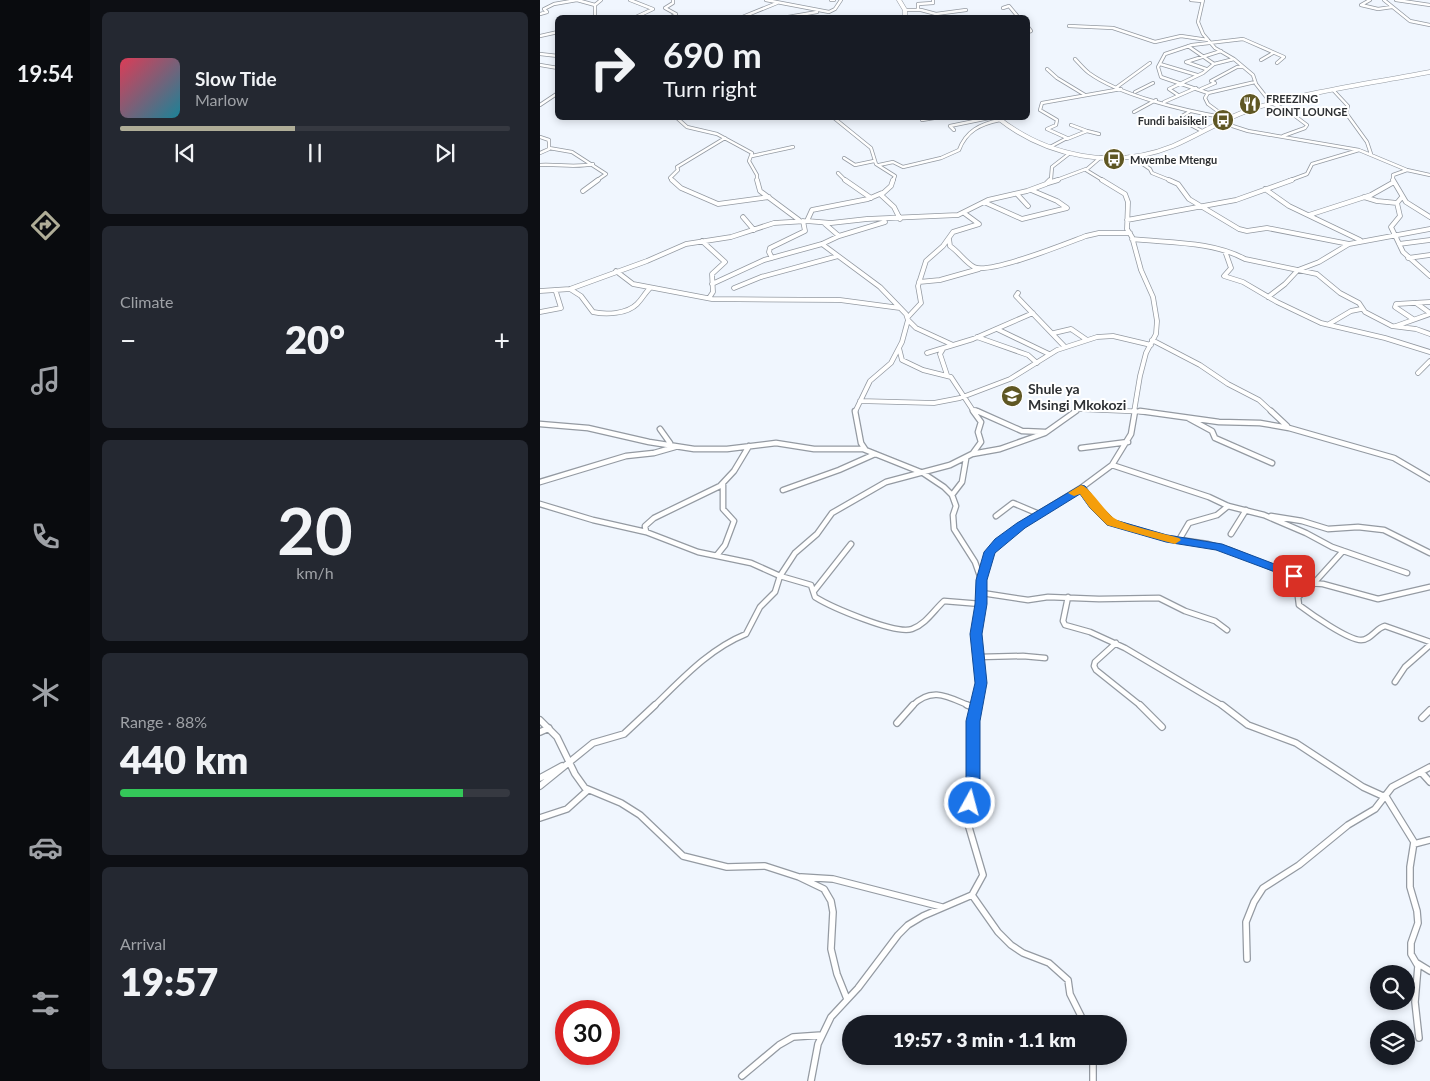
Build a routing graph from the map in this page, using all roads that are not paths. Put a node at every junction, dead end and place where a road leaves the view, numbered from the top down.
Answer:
1 (577, 0) edge
2 (601, 0) edge
3 (630, 0) edge
4 (674, 0) edge
5 (768, 0) edge
6 (841, 0) edge
7 (899, 0) edge
8 (933, 0) edge
9 (1191, 0) edge
10 (1370, 0) edge
11 (1396, 0) edge
12 (1202, 1) edge
13 (1386, 1) edge
14 (778, 2) junction
15 (1430, 4) edge
16 (595, 5) junction
17 (1392, 7) junction
18 (1003, 8) dead end
19 (905, 10) junction
20 (918, 10) junction
21 (966, 10) dead end
22 (821, 12) junction
23 (540, 14) edge
24 (596, 15) edge
25 (641, 15) edge
26 (674, 15) edge
27 (747, 15) edge
28 (801, 15) edge
29 (904, 15) edge
30 (1016, 15) edge
31 (1430, 25) edge
32 (1069, 26) dead end
33 (555, 33) edge
34 (540, 36) edge
35 (1208, 40) junction
36 (1211, 43) junction
37 (1188, 46) junction
38 (1221, 51) junction
39 (1273, 53) junction
40 (540, 54) edge
41 (555, 56) edge
42 (1201, 56) junction
43 (1075, 59) dead end
44 (1234, 59) junction
45 (1261, 60) dead end
46 (1150, 63) dead end
47 (1276, 63) dead end
48 (1160, 64) junction
49 (1214, 64) junction
50 (540, 65) edge
51 (1242, 67) junction
52 (555, 68) edge
53 (1047, 69) dead end
54 (1206, 69) junction
55 (1430, 72) edge
56 (1197, 76) junction
57 (1255, 82) junction
58 (1154, 83) dead end
59 (1181, 83) junction
60 (1119, 88) junction
61 (1196, 88) junction
62 (1201, 89) junction
63 (1334, 91) junction
64 (1135, 92) junction
65 (555, 94) edge
66 (1208, 94) junction
67 (1085, 95) junction
68 (1178, 95) junction
69 (1156, 100) junction
70 (1164, 102) junction
71 (1271, 103) junction
72 (540, 105) edge
73 (1134, 112) dead end
74 (1189, 112) junction
75 (1226, 118) junction
76 (679, 120) edge
77 (838, 120) edge
78 (979, 120) edge
79 (996, 120) edge
80 (1000, 120) edge
81 (1220, 122) junction
82 (1071, 125) dead end
83 (954, 130) dead end
84 (1088, 131) junction
85 (1202, 131) junction
86 (1099, 134) dead end
87 (1282, 136) junction
88 (540, 138) edge
89 (725, 138) junction
90 (1067, 139) junction
91 (793, 147) dead end
92 (1050, 147) junction
93 (549, 148) junction
94 (1359, 150) junction
95 (540, 153) edge
96 (1070, 153) junction
97 (1371, 154) junction
98 (752, 156) junction
99 (1131, 156) junction
100 (1101, 157) junction
101 (844, 158) dead end
102 (874, 161) junction
103 (593, 164) junction
104 (540, 165) edge
105 (878, 165) junction
106 (1086, 169) junction
107 (1407, 170) junction
108 (838, 173) dead end
109 (1430, 175) edge
110 (1394, 182) junction
111 (1048, 183) junction
112 (1265, 189) junction
113 (1031, 190) junction
114 (583, 191) dead end
115 (882, 193) junction
116 (1017, 194) junction
117 (769, 197) junction
118 (1364, 197) junction
119 (1402, 197) junction
120 (871, 198) junction
121 (984, 202) junction
122 (1397, 203) junction
123 (1028, 206) dead end
124 (1202, 206) junction
125 (964, 213) junction
126 (1309, 215) junction
127 (743, 217) dead end
128 (1430, 217) edge
129 (900, 219) junction
130 (892, 220) junction
131 (1127, 220) junction
132 (804, 221) junction
133 (824, 223) junction
134 (754, 230) junction
135 (1430, 230) edge
136 (1130, 233) junction
137 (839, 236) junction
138 (1395, 236) junction
139 (949, 239) junction
140 (1132, 239) junction
141 (1362, 240) junction
142 (1430, 240) edge
143 (702, 241) junction
144 (822, 244) junction
145 (1349, 244) junction
146 (1399, 244) junction
147 (1225, 251) junction
148 (1430, 255) edge
149 (838, 256) junction
150 (772, 258) junction
151 (1408, 258) junction
152 (1430, 267) edge
153 (1422, 268) junction
154 (979, 269) junction
155 (1298, 270) junction
156 (616, 271) junction
157 (1430, 276) edge
158 (919, 282) junction
159 (712, 284) junction
160 (650, 288) junction
161 (734, 288) dead end
162 (570, 289) junction
163 (540, 291) edge
164 (556, 292) junction
165 (1018, 293) dead end
166 (1268, 297) junction
167 (709, 298) junction
168 (1416, 302) junction
169 (1430, 302) edge
170 (900, 308) junction
171 (1361, 308) junction
172 (540, 312) edge
173 (1033, 313) junction
174 (1430, 313) edge
175 (908, 319) junction
176 (1413, 319) junction
177 (1329, 325) junction
178 (1394, 327) junction
179 (997, 329) junction
180 (1054, 333) junction
181 (1430, 334) edge
182 (977, 337) junction
183 (1086, 340) junction
184 (1151, 343) junction
185 (953, 346) junction
186 (1065, 347) junction
187 (898, 348) junction
188 (944, 349) junction
189 (1430, 352) edge
190 (928, 353) dead end
191 (1049, 354) junction
192 (1430, 361) edge
193 (1037, 363) junction
194 (1418, 373) dead end
195 (947, 375) junction
196 (966, 396) junction
197 (860, 401) junction
198 (974, 409) junction
199 (1135, 410) junction
200 (1187, 417) junction
201 (540, 424) edge
202 (1289, 428) junction
203 (660, 429) dead end
204 (1048, 432) junction
205 (1128, 442) junction
206 (749, 446) junction
207 (675, 447) junction
208 (1081, 448) dead end
209 (866, 450) junction
210 (875, 454) junction
211 (972, 454) junction
212 (966, 458) junction
213 (1272, 463) dead end
214 (1112, 465) junction
215 (924, 473) junction
216 (1430, 479) edge
217 (540, 482) edge
218 (723, 483) junction
219 (1081, 488) junction
220 (783, 490) dead end
221 (952, 495) junction
222 (540, 504) edge
223 (1228, 506) junction
224 (1246, 510) junction
225 (1039, 514) junction
226 (1264, 515) junction
227 (996, 516) dead end
228 (646, 532) junction
229 (1231, 534) dead end
230 (1179, 540) junction
231 (851, 544) dead end
232 (1343, 551) junction
233 (1430, 553) edge
234 (717, 555) junction
235 (1408, 573) dead end
236 (780, 576) junction
237 (982, 580) junction
238 (1314, 584) junction
239 (1430, 588) edge
240 (814, 592) junction
241 (982, 593) junction
242 (1068, 597) junction
243 (981, 604) junction
244 (1227, 630) dead end
245 (1116, 643) junction
246 (1430, 643) edge
247 (979, 657) junction
248 (1045, 658) dead end
249 (1395, 682) dead end
250 (975, 708) junction
251 (1430, 710) edge
252 (1422, 718) dead end
253 (540, 720) edge
254 (897, 723) dead end
255 (1162, 727) dead end
256 (548, 728) junction
257 (540, 732) edge
258 (567, 764) junction
259 (1430, 767) edge
260 (1421, 772) junction
261 (540, 778) edge
262 (1430, 782) edge
263 (540, 786) edge
264 (588, 790) junction
265 (1385, 796) junction
266 (540, 818) edge
267 (1430, 840) edge
268 (1414, 844) junction
269 (799, 876) junction
270 (972, 895) junction
271 (944, 907) junction
272 (1247, 959) dead end
273 (1417, 963) junction
274 (1430, 971) edge
275 (847, 999) junction
276 (1080, 1015) edge
277 (822, 1035) junction
278 (1418, 1038) dead end
279 (1093, 1065) edge
280 (742, 1076) dead end
281 (811, 1081) edge
282 (1093, 1081) edge

1 - 16 street
1 - 23 street
2 - 16 street
3 - 25 street
4 - 26 street
5 - 14 street
6 - 22 street
7 - 19 main road
8 - 20 street
9 - 12 street
10 - 17 street
11 - 15 street
12 - 35 street
13 - 17 street
14 - 22 street
14 - 27 street
16 - 24 street
17 - 31 street
18 - 30 street
19 - 20 street
19 - 29 main road
20 - 21 street
22 - 28 street
32 - 35 street
33 - 34 street
35 - 36 street
36 - 37 street
36 - 38 street
36 - 39 street
37 - 42 street
37 - 48 street
38 - 42 street
38 - 44 street
39 - 45 street
39 - 47 street
40 - 41 street
42 - 49 street
42 - 54 street
43 - 60 street
44 - 49 street
44 - 51 street
46 - 60 street
48 - 56 street
48 - 59 street
49 - 54 street
50 - 52 street
51 - 57 street
51 - 62 street
53 - 67 street
54 - 56 street
55 - 63 main road
56 - 59 street
57 - 66 street
57 - 71 street
58 - 64 street
59 - 61 street
59 - 68 street
60 - 64 street
60 - 67 street
61 - 62 street
61 - 68 street
62 - 66 street
63 - 71 main road
63 - 97 street
64 - 69 street
65 - 72 street
66 - 75 street
67 - 90 street
68 - 70 street
69 - 70 street
69 - 73 street
70 - 74 street
71 - 75 main road
71 - 87 street
74 - 75 street
74 - 85 street
75 - 81 main road
76 - 89 street
77 - 102 street
78 - 83 street
79 - 105 street
80 - 92 main road
81 - 85 main road
81 - 87 street
82 - 84 street
84 - 86 street
84 - 90 street
85 - 99 main road
87 - 94 street
88 - 93 street
89 - 98 street
89 - 117 street
90 - 92 street
91 - 98 street
92 - 96 main road
93 - 95 street
93 - 103 street
94 - 97 street
94 - 112 street
96 - 100 main road
96 - 111 street
97 - 107 street
98 - 117 street
99 - 100 main road
99 - 124 street
100 - 106 street
101 - 102 street
102 - 105 street
103 - 104 street
103 - 114 street
105 - 115 street
106 - 111 street
106 - 131 street
107 - 109 street
107 - 110 street
108 - 120 street
110 - 118 street
110 - 119 street
111 - 113 street
112 - 124 street
112 - 126 street
113 - 116 street
113 - 121 street
115 - 120 street
115 - 129 street
116 - 121 street
116 - 123 street
117 - 132 street
118 - 122 street
118 - 126 street
119 - 122 street
119 - 128 street
120 - 132 street
121 - 125 street
122 - 138 street
124 - 131 street
124 - 145 street
125 - 129 street
125 - 139 street
126 - 141 street
127 - 134 street
129 - 130 street
130 - 133 street
130 - 137 street
131 - 136 street
132 - 133 street
132 - 134 street
132 - 150 street
133 - 137 street
134 - 143 street
135 - 138 street
136 - 140 street
136 - 154 street
137 - 144 street
138 - 141 street
138 - 146 street
139 - 154 street
139 - 158 street
140 - 147 street
140 - 184 street
141 - 145 street
142 - 146 street
143 - 156 street
143 - 159 street
144 - 149 street
144 - 150 street
145 - 155 street
146 - 151 street
147 - 155 street
147 - 166 street
148 - 151 street
149 - 161 street
149 - 170 street
150 - 159 street
151 - 153 street
152 - 153 street
153 - 157 street
154 - 158 street
155 - 166 street
155 - 171 street
156 - 160 street
156 - 162 street
158 - 175 street
159 - 167 street
160 - 162 street
160 - 167 street
162 - 164 street
163 - 164 street
164 - 172 street
165 - 173 street
166 - 177 street
167 - 170 street
168 - 169 street
168 - 174 street
168 - 176 street
170 - 175 street
171 - 177 street
171 - 178 street
173 - 179 street
173 - 180 street
174 - 176 street
175 - 185 street
175 - 187 street
176 - 178 street
177 - 189 street
178 - 181 street
179 - 182 street
179 - 191 street
180 - 183 street
180 - 186 street
182 - 185 street
182 - 193 street
183 - 184 street
183 - 186 street
184 - 199 street
184 - 202 street
185 - 188 street
186 - 191 street
187 - 195 street
187 - 197 street
188 - 190 street
188 - 195 street
191 - 193 street
192 - 194 street
193 - 196 street
195 - 196 street
196 - 197 street
196 - 198 street
197 - 209 street
198 - 204 street
198 - 211 street
199 - 200 street
199 - 204 street
199 - 205 street
200 - 202 street
200 - 213 street
201 - 207 street
202 - 216 street
203 - 207 street
204 - 211 street
205 - 208 street
205 - 214 street
206 - 207 street
206 - 209 street
206 - 218 street
207 - 217 street
209 - 210 street
210 - 215 street
210 - 220 street
211 - 212 street
212 - 215 street
212 - 221 street
214 - 219 street
214 - 223 street
215 - 221 street
215 - 236 street
218 - 228 street
218 - 234 street
219 - 225 street
219 - 230 street
221 - 237 street
222 - 228 street
223 - 224 street
223 - 230 street
224 - 226 street
224 - 229 street
225 - 227 street
225 - 237 street
226 - 232 street
226 - 233 street
228 - 234 street
230 - 238 street
231 - 240 street
232 - 235 street
232 - 238 street
234 - 236 street
236 - 240 street
236 - 258 street
237 - 241 street
238 - 239 street
238 - 246 street
240 - 243 street
241 - 242 street
241 - 243 street
242 - 244 street
242 - 245 street
243 - 247 street
245 - 255 street
245 - 265 street
246 - 249 street
247 - 248 street
247 - 250 street
250 - 254 street
250 - 270 street
251 - 252 street
253 - 256 street
256 - 257 street
256 - 258 street
258 - 261 street
258 - 263 street
258 - 264 street
259 - 260 street
260 - 262 street
260 - 265 street
264 - 266 street
264 - 269 street
265 - 268 street
265 - 272 street
267 - 268 street
268 - 273 street
269 - 271 street
269 - 275 street
270 - 271 street
270 - 276 street
271 - 275 street
273 - 274 street
273 - 278 street
275 - 277 street
277 - 280 street
277 - 281 street
279 - 282 street

